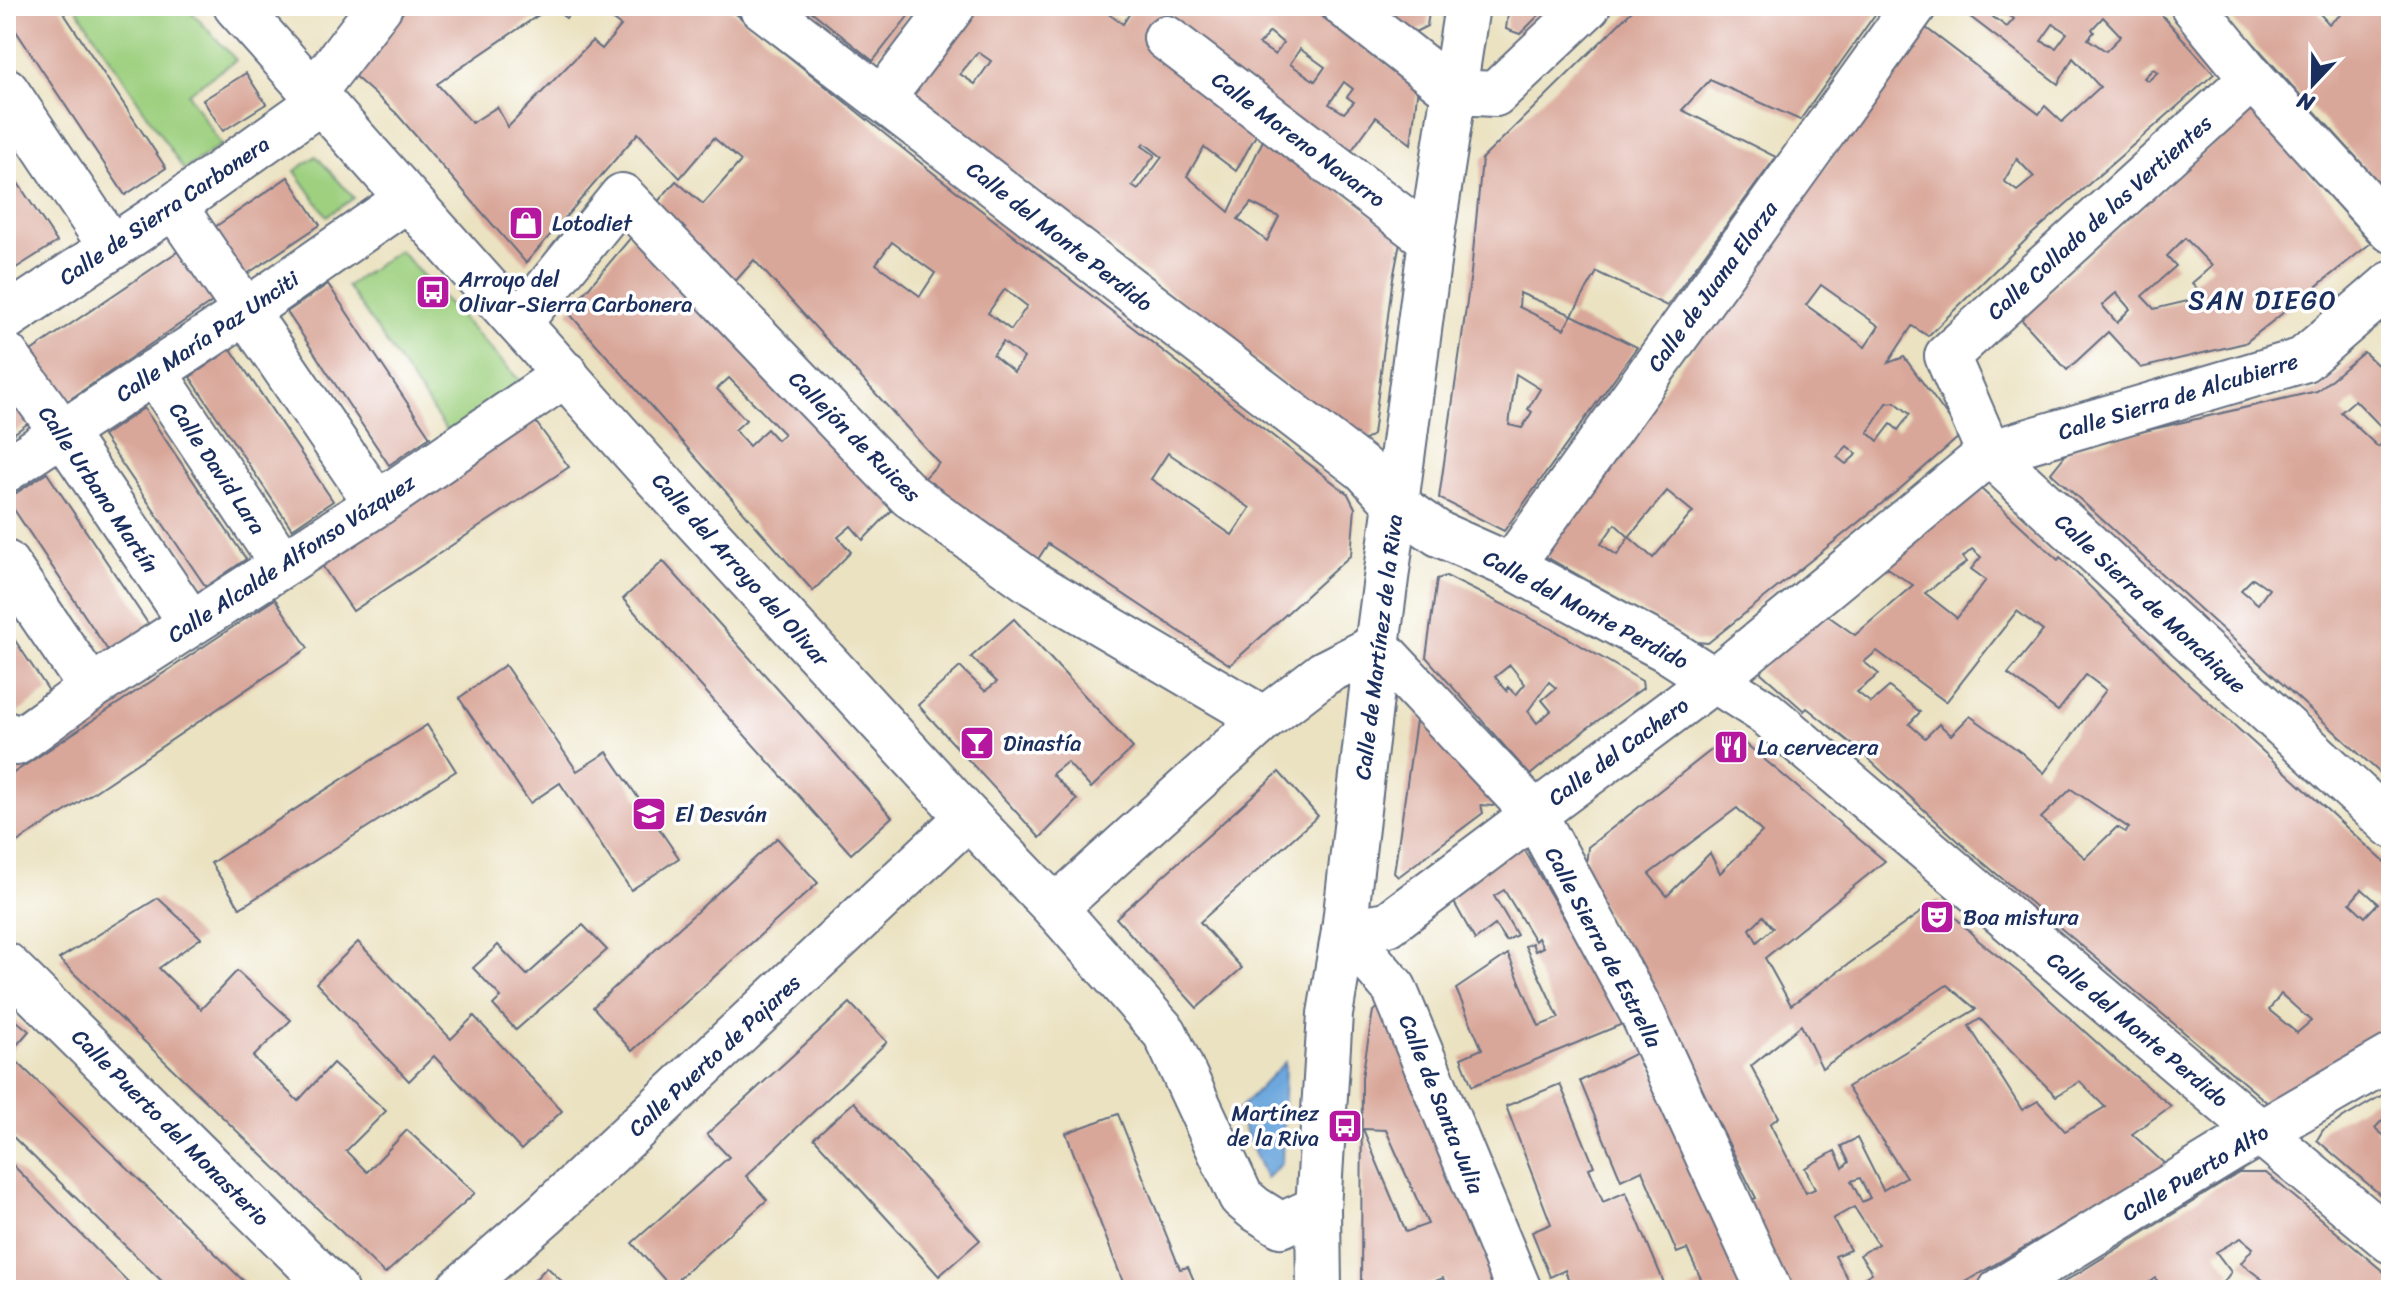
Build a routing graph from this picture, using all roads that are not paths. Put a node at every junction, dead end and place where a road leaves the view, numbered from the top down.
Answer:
1 (236, 6) edge
2 (380, 6) edge
3 (761, 6) edge
4 (953, 6) edge
5 (1345, 6) edge
6 (1467, 6) edge
7 (1588, 6) edge
8 (1914, 6) edge
9 (2193, 6) edge
10 (1166, 38) dead end
11 (2252, 78) junction
12 (6, 90) edge
13 (1455, 92) junction
14 (317, 97) junction
15 (882, 99) junction
16 (407, 199) junction
17 (174, 206) junction
18 (2391, 230) edge
19 (1431, 240) junction
20 (111, 247) junction
21 (2391, 284) edge
22 (245, 312) junction
23 (6, 318) edge
24 (519, 323) junction
25 (6, 355) edge
26 (1947, 356) joint
27 (154, 372) junction
28 (566, 374) junction
29 (62, 432) junction
30 (1989, 453) junction
31 (6, 470) edge
32 (377, 504) junction
33 (1396, 504) junction
34 (6, 563) edge
35 (282, 564) junction
36 (1511, 566) junction
37 (191, 623) junction
38 (1377, 646) junction
39 (1715, 679) junction
40 (91, 688) junction
41 (1264, 719) junction
42 (11, 738) edge
43 (1534, 813) junction
44 (968, 817) junction
45 (2391, 825) edge
46 (1055, 908) junction
47 (1344, 931) junction
48 (6, 965) edge
49 (2391, 1057) edge
50 (2260, 1132) junction
51 (1318, 1208) junction
52 (2391, 1241) edge
53 (335, 1290) edge
54 (458, 1290) edge
55 (1319, 1290) edge
56 (1519, 1290) edge
57 (1769, 1290) edge
58 (2001, 1290) edge

1 - 14 street, Calle del Arroyo del Olivar
2 - 14 street, Calle de Sierra Carbonera
3 - 15 street, Calle del Monte Perdido
4 - 15 street
5 - 13 street
6 - 13 street, Calle de Martínez de la Riva
7 - 13 street
8 - 36 street, Calle de Juana Elorza
9 - 11 street
10 - 19 street, Calle Moreno Navarro
11 - 18 street
11 - 26 street, Calle Collado de las Vertientes
12 - 20 street
13 - 19 street, Calle de Martínez de la Riva
14 - 16 street, Calle del Arroyo del Olivar
14 - 17 street, Calle de Sierra Carbonera
15 - 33 street, Calle del Monte Perdido
16 - 22 street, Calle María Paz Unciti
16 - 24 street, Calle del Arroyo del Olivar
17 - 20 street, Calle de Sierra Carbonera
17 - 22 street
19 - 33 street, Calle de Martínez de la Riva
20 - 23 street, Calle de Sierra Carbonera
21 - 30 street, Calle Sierra de Alcubierre
22 - 27 street, Calle María Paz Unciti
22 - 32 street
24 - 28 street, Calle del Arroyo del Olivar
24 - 41 street, Callejón de Ruices
25 - 29 street, Calle Urbano Martín
26 - 30 street, Calle Sierra de Monchique
27 - 29 street, Calle María Paz Unciti
27 - 35 street, Calle David Lara
28 - 32 street, Calle Alcalde Alfonso Vázquez
28 - 44 street, Calle del Arroyo del Olivar
29 - 31 street, Calle María Paz Unciti
29 - 37 street, Calle Urbano Martín
30 - 39 street, Calle del Cachero
30 - 45 street, Calle Sierra de Monchique
32 - 35 street, Calle Alcalde Alfonso Vázquez
33 - 36 street, Calle del Monte Perdido
33 - 38 street, Calle de Martínez de la Riva
34 - 40 street
35 - 37 street, Calle Alcalde Alfonso Vázquez
36 - 39 street, Calle del Monte Perdido
37 - 40 street, Calle Alcalde Alfonso Vázquez
38 - 41 street
38 - 43 street, Calle Sierra de Estrella
38 - 47 street, Calle de Martínez de la Riva
39 - 43 street, Calle del Cachero
39 - 50 street, Calle del Monte Perdido
40 - 42 street, Calle Alcalde Alfonso Vázquez
41 - 46 street
43 - 47 street, Calle del Cachero
43 - 57 street, Calle Sierra de Estrella
44 - 46 street, Calle del Arroyo del Olivar
44 - 54 street, Calle Puerto de Pajares
46 - 51 street, Calle del Arroyo del Olivar
47 - 51 street, Calle de Martínez de la Riva
47 - 56 street, Calle de Santa Julia
48 - 53 street, Calle Puerto del Monasterio
49 - 50 street, Calle Puerto Alto
50 - 52 street, Calle del Monte Perdido
50 - 58 street, Calle Puerto Alto
51 - 55 street, Calle de Martínez de la Riva

